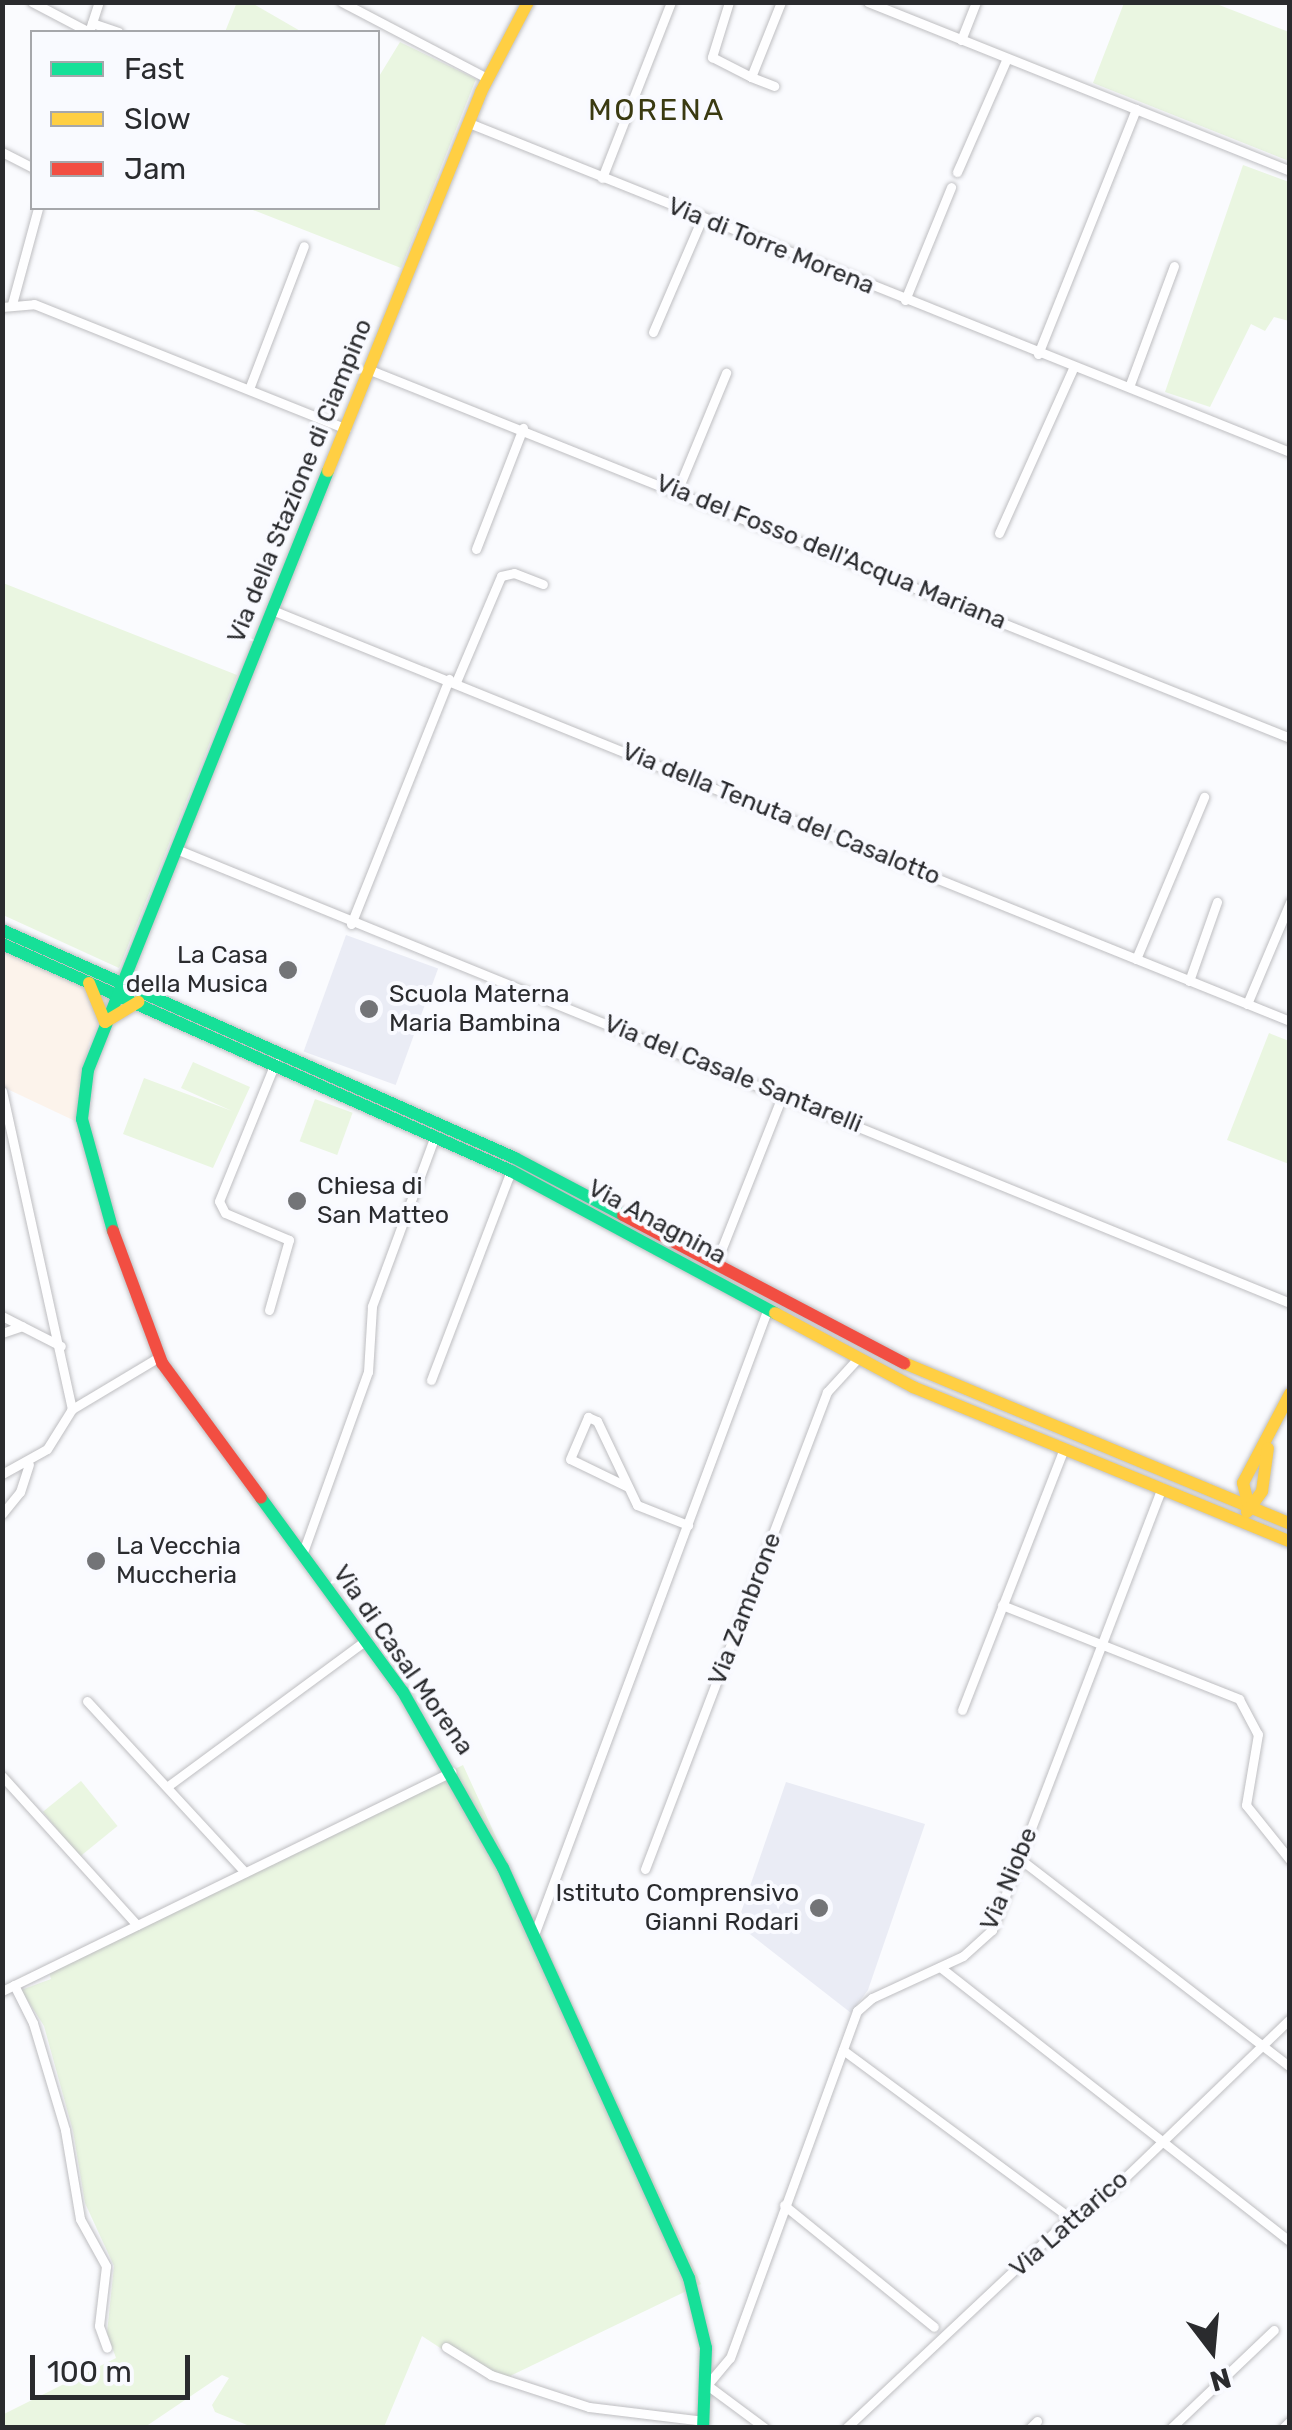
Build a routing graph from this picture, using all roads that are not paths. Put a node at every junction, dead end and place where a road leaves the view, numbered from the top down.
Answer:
1 (32, 2) edge
2 (98, 2) edge
3 (342, 2) edge
4 (528, 2) edge
5 (671, 2) edge
6 (729, 2) edge
7 (782, 2) edge
8 (976, 2) edge
9 (871, 3) edge
10 (90, 29) edge
11 (962, 40) junction
12 (1006, 58) junction
13 (751, 77) junction
14 (487, 78) junction
15 (774, 86) dead end
16 (1136, 109) junction
17 (469, 123) junction
18 (2, 152) edge
19 (30, 166) edge
20 (1290, 171) edge
21 (958, 172) dead end
22 (602, 178) junction
23 (951, 187) dead end
24 (37, 210) edge
25 (702, 218) junction
26 (304, 246) dead end
27 (1174, 266) dead end
28 (905, 300) junction
29 (7, 306) edge
30 (653, 332) dead end
31 (1038, 354) junction
32 (1074, 366) junction
33 (370, 370) junction
34 (726, 374) dead end
35 (1129, 387) junction
36 (249, 390) junction
37 (522, 428) junction
38 (346, 429) junction
39 (1290, 452) edge
40 (678, 489) junction
41 (999, 533) dead end
42 (476, 550) dead end
43 (543, 584) dead end
44 (272, 610) junction
45 (453, 681) junction
46 (1290, 738) edge
47 (1204, 796) dead end
48 (176, 848) junction
49 (1216, 902) dead end
50 (1290, 902) edge
51 (351, 924) junction
52 (2, 930) edge
53 (2, 944) edge
54 (1136, 959) junction
55 (84, 978) junction
56 (1189, 980) junction
57 (122, 987) junction
58 (138, 1002) junction
59 (1247, 1004) junction
60 (1290, 1021) edge
61 (105, 1022) junction
62 (275, 1063) junction
63 (2, 1092) edge
64 (783, 1094) junction
65 (435, 1136) junction
66 (2, 1138) edge
67 (14, 1143) junction
68 (511, 1171) junction
69 (716, 1263) junction
70 (1290, 1303) edge
71 (768, 1308) junction
72 (269, 1310) dead end
73 (2, 1316) edge
74 (22, 1326) junction
75 (2, 1333) edge
76 (60, 1346) junction
77 (159, 1357) junction
78 (858, 1358) junction
79 (431, 1380) dead end
80 (975, 1391) junction
81 (1290, 1394) edge
82 (960, 1408) junction
83 (72, 1409) junction
84 (1064, 1449) junction
85 (29, 1464) junction
86 (2, 1474) edge
87 (628, 1486) junction
88 (1162, 1488) junction
89 (1249, 1507) junction
90 (2, 1514) edge
91 (1243, 1522) junction
92 (1290, 1524) edge
93 (688, 1525) junction
94 (1290, 1542) edge
95 (302, 1555) junction
96 (1002, 1605) junction
97 (366, 1640) junction
98 (1102, 1643) junction
99 (87, 1701) dead end
100 (962, 1710) dead end
101 (453, 1771) junction
102 (2, 1776) edge
103 (168, 1786) junction
104 (1020, 1859) junction
105 (1290, 1860) edge
106 (646, 1869) dead end
107 (245, 1872) junction
108 (137, 1925) junction
109 (534, 1935) junction
110 (940, 1968) junction
111 (14, 1986) junction
112 (2, 1991) edge
113 (1290, 2019) edge
114 (1261, 2045) junction
115 (843, 2050) junction
116 (1290, 2067) edge
117 (1160, 2142) junction
118 (784, 2205) junction
119 (1070, 2218) junction
120 (1290, 2241) edge
121 (934, 2326) dead end
122 (1274, 2330) dead end
123 (446, 2346) dead end
124 (108, 2348) dead end
125 (706, 2385) junction
126 (1290, 2422) edge
127 (703, 2424) edge
128 (764, 2428) edge
129 (846, 2428) edge
130 (1171, 2428) edge
131 (1283, 2428) edge

1 - 10 street
2 - 10 street
3 - 14 street
4 - 14 main road, Via della Stazione di Ciampino
5 - 22 street
6 - 13 street
7 - 13 street
8 - 11 street
9 - 11 street
11 - 12 street
12 - 16 street
12 - 21 street
13 - 15 street
14 - 17 main road, Via della Stazione di Ciampino
16 - 20 street
16 - 31 street
17 - 22 street, Via di Torre Morena
17 - 33 main road, Via della Stazione di Ciampino
18 - 19 street
22 - 25 street, Via di Torre Morena
23 - 28 street
24 - 29 street
25 - 28 street, Via di Torre Morena
25 - 30 street
26 - 36 street
27 - 35 street
28 - 31 street, Via di Torre Morena
29 - 36 street
31 - 32 street, Via di Torre Morena
32 - 35 street, Via di Torre Morena
32 - 41 street
33 - 37 street, Via del Fosso dell'Acqua Mariana
33 - 38 main road, Via della Stazione di Ciampino
34 - 40 street
35 - 39 street, Via di Torre Morena
36 - 38 street
37 - 40 street, Via del Fosso dell'Acqua Mariana
37 - 42 street
38 - 44 main road, Via della Stazione di Ciampino
40 - 46 street, Via del Fosso dell'Acqua Mariana
43 - 45 street
44 - 45 street, Via della Tenuta del Casalotto
44 - 48 main road, Via della Stazione di Ciampino
45 - 51 street
45 - 54 street, Via della Tenuta del Casalotto
47 - 54 street
48 - 51 street, Via del Casale Santarelli
48 - 57 main road, Via della Stazione di Ciampino
49 - 56 street
50 - 59 street
51 - 64 street, Via del Casale Santarelli
52 - 57 main road, Via Anagnina
53 - 55 main road, Via Anagnina
54 - 56 street, Via della Tenuta del Casalotto
55 - 57 main road, Via Anagnina
55 - 61 main road
56 - 59 street, Via della Tenuta del Casalotto
57 - 58 main road, Via Anagnina
57 - 61 main road, Via di Casal Morena
57 - 69 main road, Via Anagnina
58 - 61 main road
58 - 62 main road, Via Anagnina
59 - 60 street, Via della Tenuta del Casalotto
61 - 77 main road, Via di Casal Morena
62 - 65 main road, Via Anagnina
62 - 72 street
63 - 67 street
64 - 69 street
64 - 70 street, Via del Casale Santarelli
65 - 68 main road, Via Anagnina
65 - 95 street
66 - 67 street
67 - 76 street
68 - 71 main road, Via Anagnina
68 - 79 street
69 - 80 main road, Via Anagnina
71 - 78 main road, Via Anagnina
71 - 93 street
73 - 74 street
74 - 75 street
74 - 76 street
76 - 83 street
77 - 83 street
77 - 95 main road, Via di Casal Morena
78 - 82 main road, Via Anagnina
78 - 106 street, Via Zambrone
80 - 82 street
80 - 89 main road, Via Anagnina
81 - 89 main road
82 - 84 main road, Via Anagnina
83 - 85 street
84 - 88 main road, Via Anagnina
84 - 96 street
85 - 86 street
85 - 90 street
87 - 87 street
87 - 93 street
88 - 91 main road, Via Anagnina
88 - 98 street, Via Niobe
89 - 91 main road
89 - 92 main road, Via Anagnina
91 - 94 main road, Via Anagnina
93 - 109 street
95 - 97 main road, Via di Casal Morena
96 - 98 street
96 - 100 street
97 - 101 main road, Via di Casal Morena
97 - 103 street
98 - 104 street, Via Niobe
98 - 105 street
99 - 103 street
101 - 107 street
101 - 109 main road, Via di Casal Morena
102 - 108 street
103 - 107 street
104 - 110 street, Via Niobe
104 - 114 street
107 - 108 street
108 - 111 street
109 - 125 main road, Via di Casal Morena
110 - 115 street, Via Niobe
110 - 117 street
111 - 112 street
111 - 124 street
113 - 114 street, Via Lattarico
114 - 116 street
114 - 117 street, Via Lattarico
115 - 118 street, Via Niobe
115 - 119 street
117 - 119 street, Via Lattarico
117 - 120 street
118 - 121 street
118 - 125 street, Via Niobe
119 - 129 street, Via Lattarico
122 - 130 street
123 - 127 street
125 - 127 main road, Via di Casal Morena
125 - 128 street
126 - 131 street

